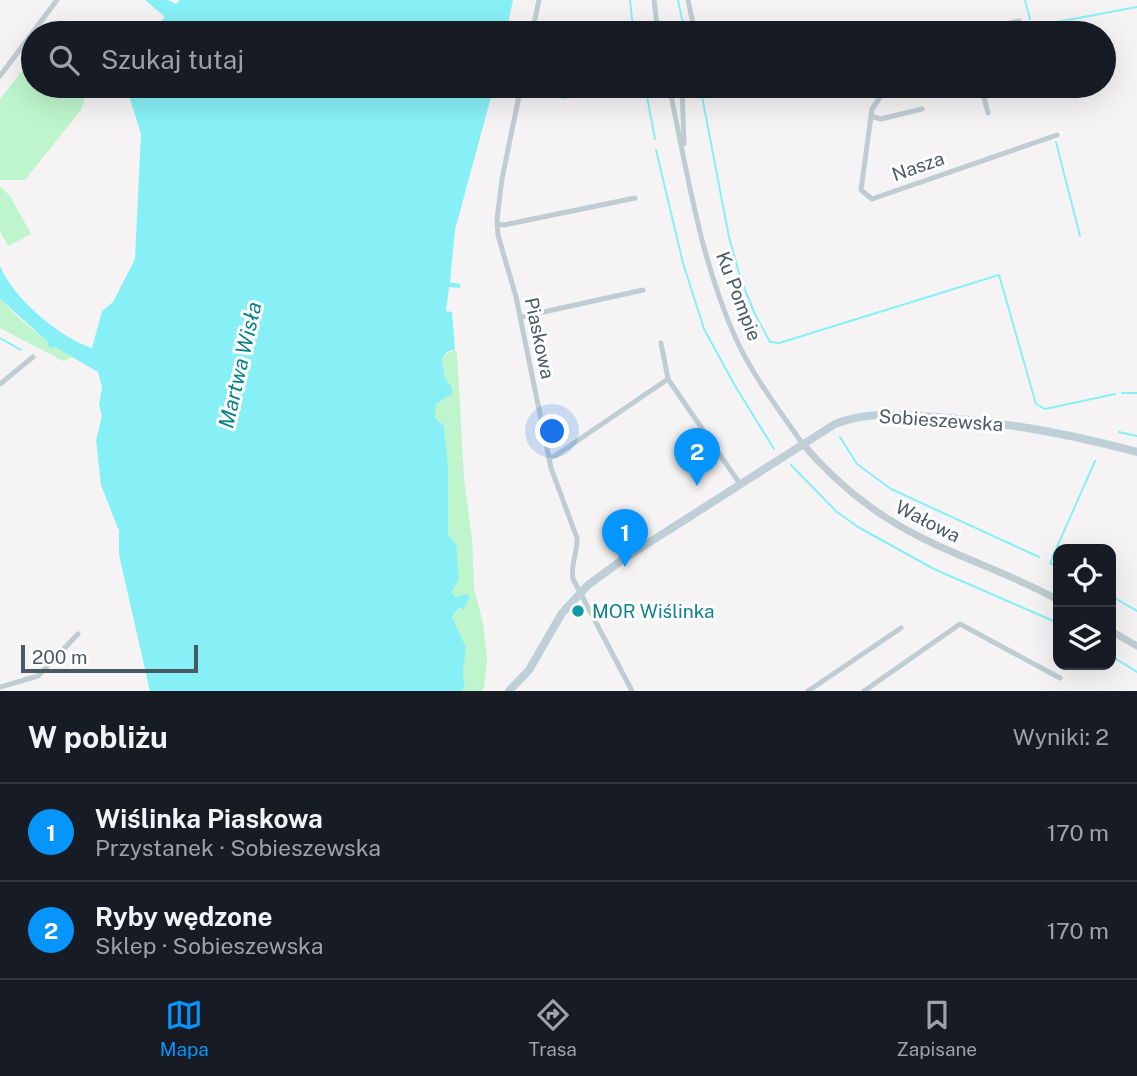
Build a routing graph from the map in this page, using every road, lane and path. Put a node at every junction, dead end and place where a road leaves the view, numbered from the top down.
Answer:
1 (57, 0) edge
2 (539, 0) edge
3 (653, 0) edge
4 (688, 0) edge
5 (41, 21) edge
6 (535, 21) edge
7 (656, 21) edge
8 (692, 21) edge
9 (21, 48) edge
10 (0, 76) edge
11 (519, 98) edge
12 (672, 98) edge
13 (682, 98) edge
14 (880, 98) edge
15 (984, 98) edge
16 (922, 109) dead end
17 (988, 113) dead end
18 (871, 116) junction
19 (1057, 135) dead end
20 (682, 146) junction
21 (635, 198) dead end
22 (497, 224) junction
23 (643, 290) dead end
24 (521, 317) junction
25 (661, 343) dead end
26 (33, 357) dead end
27 (668, 379) junction
28 (0, 384) edge
29 (802, 443) junction
30 (1137, 452) edge
31 (549, 458) junction
32 (740, 484) junction
33 (580, 593) junction
34 (1053, 597) edge
35 (901, 628) dead end
36 (78, 634) dead end
37 (1116, 634) edge
38 (1137, 646) edge
39 (1060, 678) dead end
40 (0, 687) edge
41 (509, 691) edge
42 (632, 691) edge
43 (808, 691) edge
44 (864, 691) edge

1 - 5 street
2 - 6 street
3 - 7 street
4 - 8 street
9 - 10 street
11 - 22 street, Piaskowa
12 - 20 street, Ku Pompie
13 - 20 street, Ku Pompie
14 - 18 street, Nasza
15 - 17 street
16 - 18 street
18 - 19 street, Nasza
20 - 29 street, Ku Pompie
21 - 22 street
22 - 24 street, Piaskowa
23 - 24 street
24 - 31 street, Piaskowa
25 - 27 street
26 - 28 street
27 - 31 street
27 - 32 street
29 - 30 main road, Sobieszewska
29 - 32 main road, Sobieszewska
29 - 34 street, Wałowa
31 - 33 street, Piaskowa
32 - 33 main road, Sobieszewska
33 - 41 main road, Sobieszewska
33 - 42 street, Piaskowa
35 - 43 street
36 - 40 street
37 - 38 street
39 - 44 street

